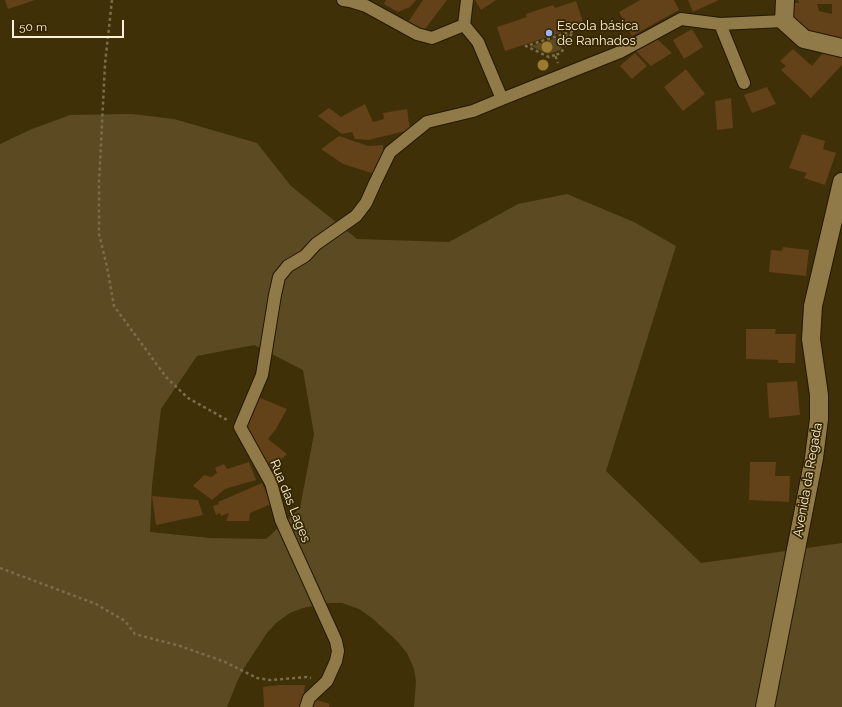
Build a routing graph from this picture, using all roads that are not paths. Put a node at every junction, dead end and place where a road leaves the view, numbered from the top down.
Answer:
1 (343, 0) edge
2 (467, 0) edge
3 (785, 0) edge
4 (784, 21) junction
5 (720, 24) junction
6 (464, 25) junction
7 (842, 48) edge
8 (744, 83) dead end
9 (502, 99) junction
10 (842, 182) edge
11 (306, 707) edge
12 (765, 707) edge

1 - 6 street
2 - 6 street
3 - 4 street
4 - 5 street
4 - 7 street
5 - 8 street
5 - 9 street
6 - 9 street
9 - 11 street, Rua das Lages
10 - 12 street, Avenida da Regada

